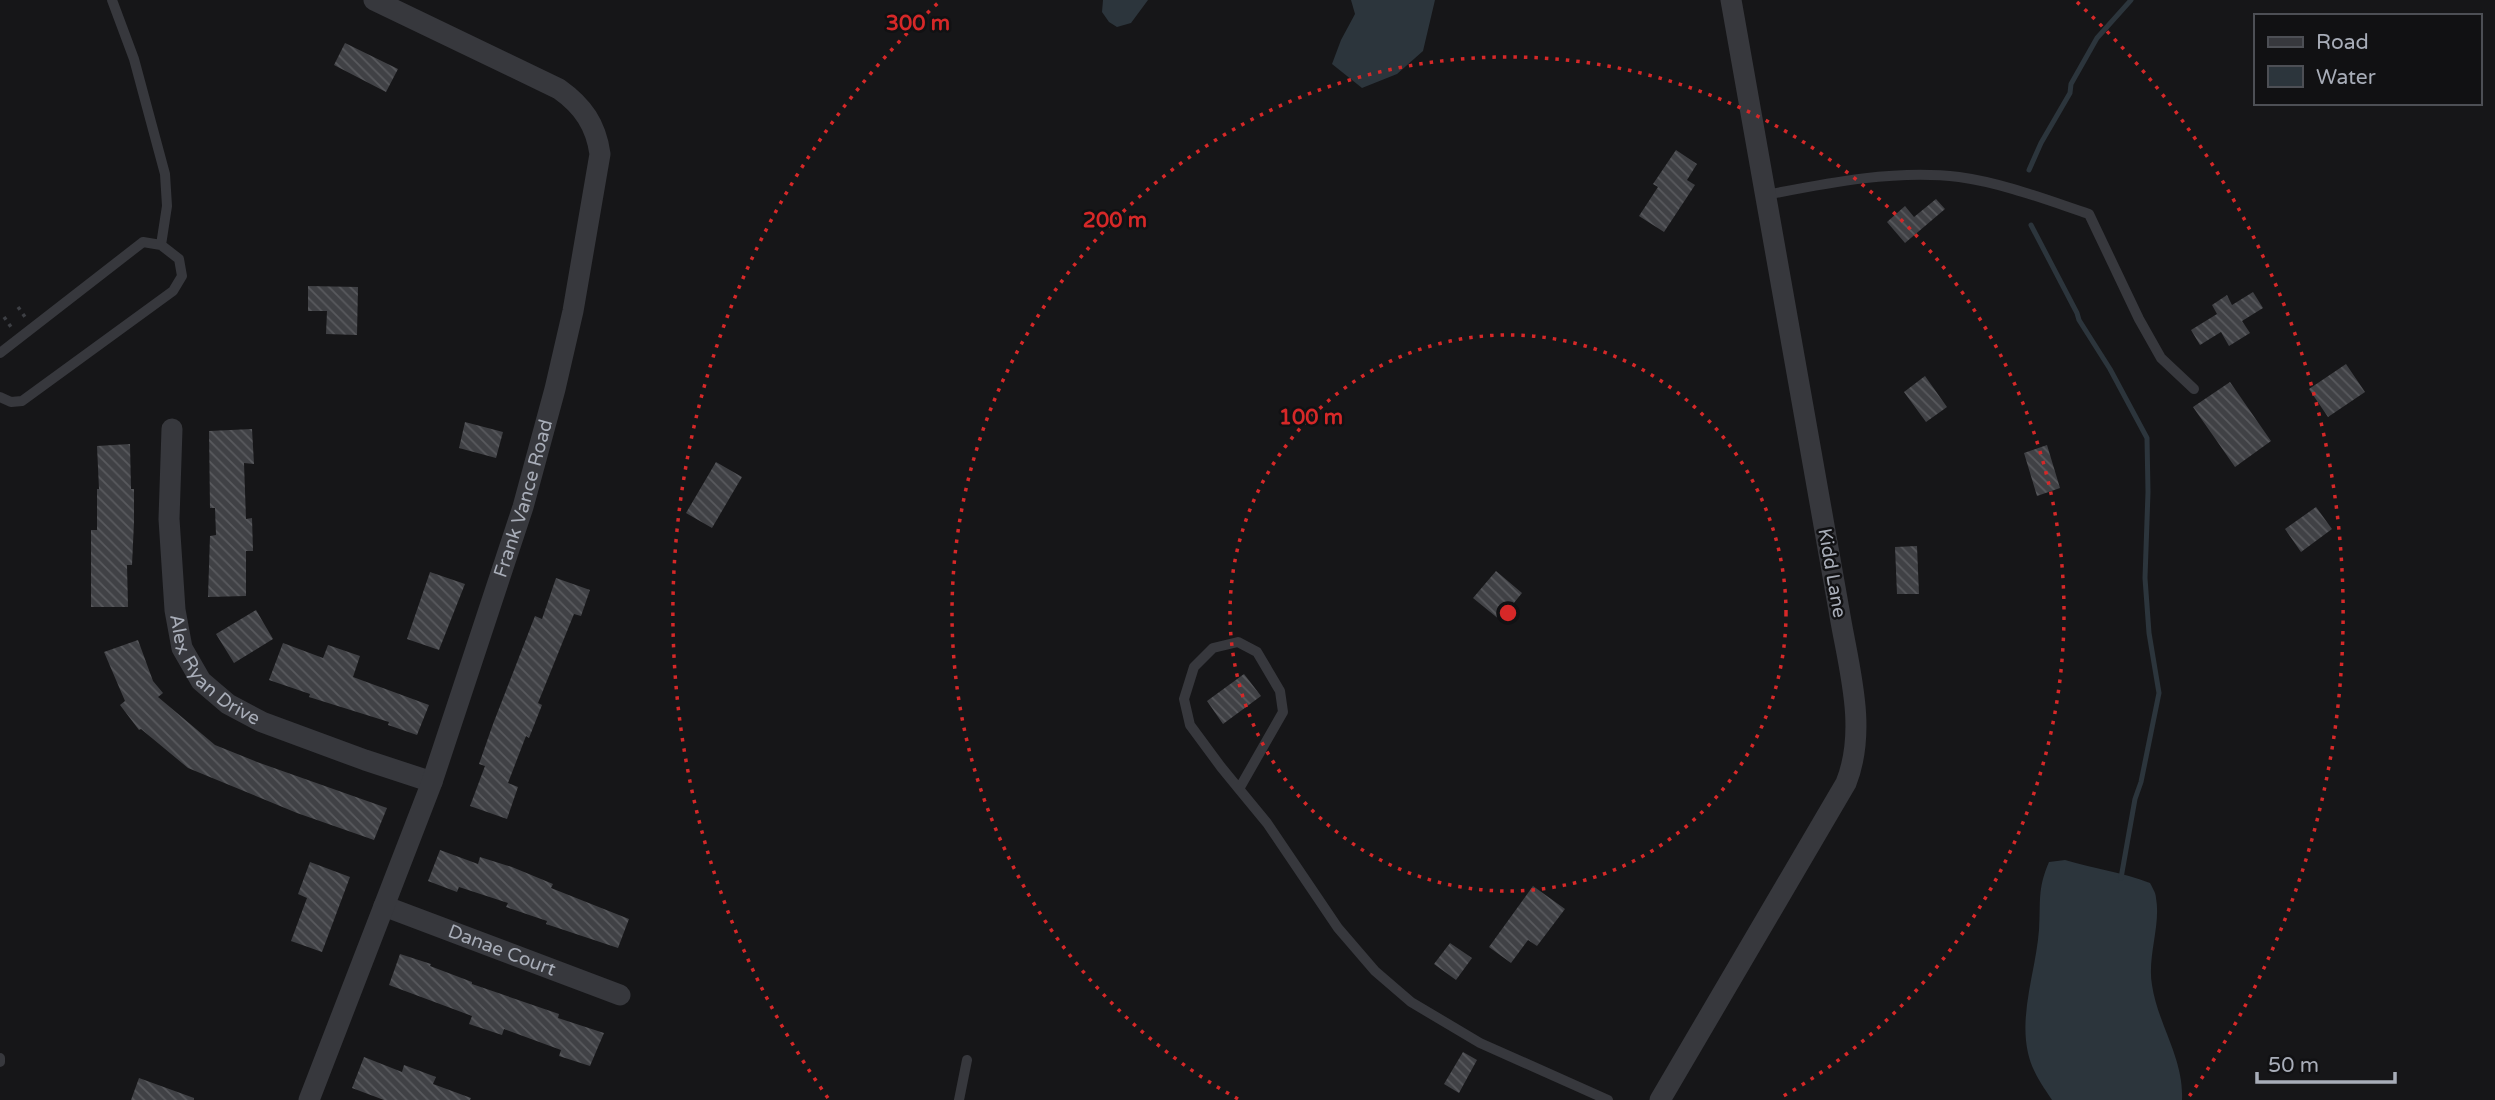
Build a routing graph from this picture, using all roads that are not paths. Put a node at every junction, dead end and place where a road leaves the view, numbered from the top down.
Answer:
1 (112, 0) edge
2 (374, 0) edge
3 (1731, 0) edge
4 (1766, 195) junction
5 (161, 245) junction
6 (0, 353) edge
7 (2194, 389) dead end
8 (0, 397) edge
9 (172, 429) dead end
10 (432, 782) junction
11 (1239, 789) junction
12 (384, 906) junction
13 (620, 995) dead end
14 (967, 1060) dead end
15 (309, 1100) edge
16 (959, 1100) edge
17 (1608, 1100) edge
18 (1660, 1100) edge

1 - 5 lane
2 - 10 street, Frank Vance Road
3 - 4 street, Kidd Lane
4 - 7 lane
4 - 18 street, Kidd Lane
5 - 6 lane
5 - 8 lane
9 - 10 street, Alex Ryan Drive
10 - 12 street, Frank Vance Road
11 - 11 lane
11 - 17 lane
12 - 13 street, Danae Court
12 - 15 street, Frank Vance Road
14 - 16 lane

